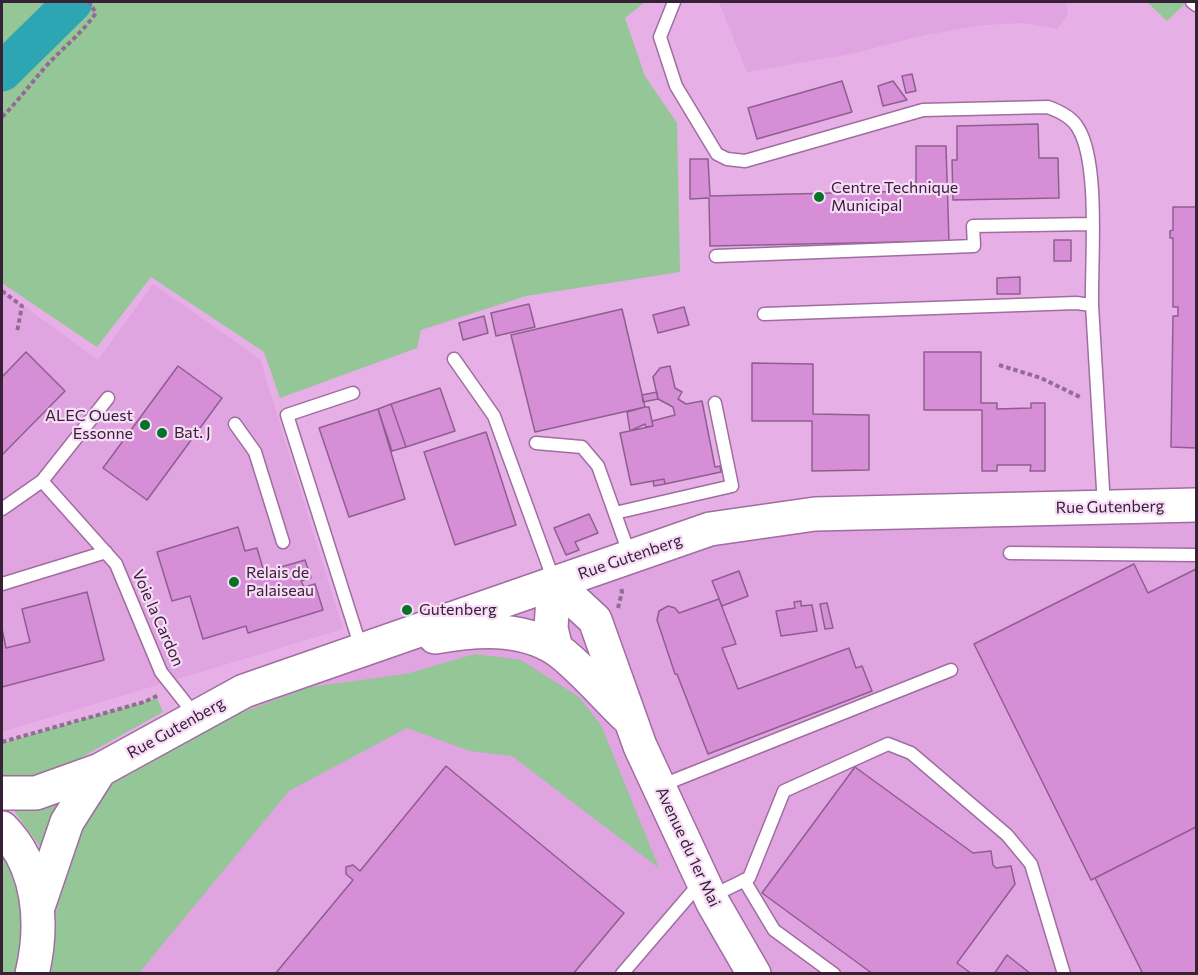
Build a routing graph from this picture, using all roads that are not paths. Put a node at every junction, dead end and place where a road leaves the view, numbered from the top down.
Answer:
1 (674, 2) edge
2 (1191, 2) edge
3 (1197, 5) edge
4 (1091, 224) junction
5 (716, 256) dead end
6 (1092, 305) junction
7 (764, 314) dead end
8 (454, 359) dead end
9 (353, 393) dead end
10 (108, 398) dead end
11 (715, 403) dead end
12 (235, 424) dead end
13 (537, 443) dead end
14 (42, 481) junction
15 (1197, 505) edge
16 (1104, 507) junction
17 (2, 509) edge
18 (615, 513) junction
19 (283, 542) dead end
20 (106, 552) junction
21 (1010, 553) dead end
22 (1197, 555) edge
23 (622, 560) junction
24 (554, 582) junction
25 (2, 584) edge
26 (595, 620) junction
27 (361, 649) junction
28 (556, 649) junction
29 (951, 670) dead end
30 (195, 716) junction
31 (628, 717) junction
32 (100, 770) junction
33 (659, 786) junction
34 (2, 793) edge
35 (2, 828) edge
36 (744, 880) junction
37 (706, 888) junction
38 (38, 907) junction
39 (32, 974) edge
40 (622, 974) edge
41 (754, 974) edge
42 (834, 974) edge
43 (1064, 974) edge

1 - 4 lane
2 - 3 lane
4 - 5 lane
4 - 6 lane
6 - 7 lane
6 - 16 lane
8 - 24 lane
9 - 27 lane
10 - 14 lane
11 - 18 lane
12 - 19 lane
13 - 18 lane
14 - 17 lane
14 - 20 lane, Voie la Cardon
15 - 16 street, Rue Gutenberg
16 - 23 street, Rue Gutenberg
18 - 23 lane
20 - 25 lane
20 - 30 lane, Voie la Cardon
21 - 22 lane
23 - 24 street, Rue Gutenberg
23 - 26 street
24 - 26 street, Avenue du 1er Mai
24 - 27 street, Rue Gutenberg
24 - 28 street
26 - 31 street, Avenue du 1er Mai
27 - 28 street, Avenue du 1er Mai
27 - 30 street, Rue Gutenberg
28 - 31 street, Avenue du 1er Mai
29 - 33 lane
30 - 32 street, Rue Gutenberg
31 - 33 street, Avenue du 1er Mai
32 - 34 street, Rue Gutenberg
32 - 38 street, Rue Gutenberg
33 - 37 street, Avenue du 1er Mai
35 - 38 street
36 - 37 lane
36 - 42 lane
36 - 43 lane
37 - 40 lane
37 - 41 street, Avenue du 1er Mai
38 - 39 street

